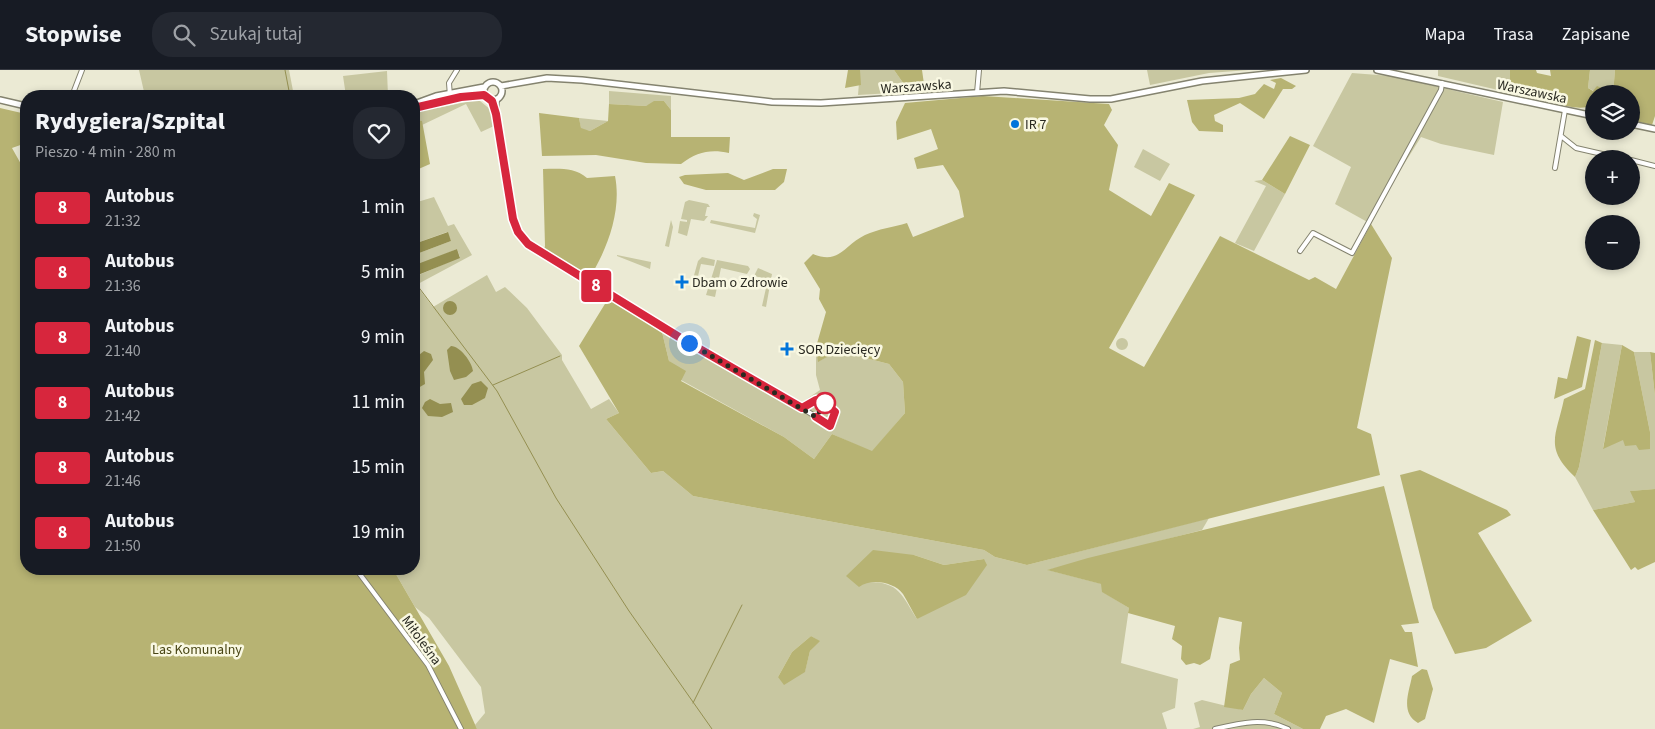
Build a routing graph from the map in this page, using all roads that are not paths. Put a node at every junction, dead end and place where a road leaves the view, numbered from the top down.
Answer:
1 (82, 70) edge
2 (457, 70) edge
3 (979, 70) edge
4 (1306, 70) edge
5 (1376, 70) edge
6 (1442, 83) junction
7 (484, 88) junction
8 (502, 89) junction
9 (75, 90) edge
10 (977, 93) junction
11 (484, 95) junction
12 (450, 97) junction
13 (0, 100) edge
14 (494, 100) junction
15 (420, 103) edge
16 (20, 105) edge
17 (420, 106) edge
18 (1565, 110) junction
19 (1585, 114) edge
20 (1640, 126) edge
21 (1655, 129) edge
22 (1561, 136) junction
23 (1585, 150) edge
24 (1640, 162) edge
25 (1655, 166) edge
26 (1555, 168) dead end
27 (1300, 251) dead end
28 (830, 426) dead end
29 (360, 575) edge
30 (461, 729) edge
31 (1215, 729) edge
32 (1288, 729) edge

1 - 9 street
2 - 12 street
3 - 10 street
4 - 10 main road, Warszawska
5 - 6 main road, Warszawska
6 - 18 main road, Warszawska
6 - 27 street
7 - 8 main road, Warszawska
7 - 11 main road
7 - 12 main road
8 - 10 main road, Warszawska
8 - 14 main road
11 - 12 main road
11 - 14 main road
12 - 15 main road
12 - 17 main road
13 - 16 main road
14 - 28 street
18 - 19 main road, Warszawska
18 - 22 street
20 - 21 main road
22 - 23 street
22 - 26 street
24 - 25 street
29 - 30 street, Miłoleśna
31 - 32 street

